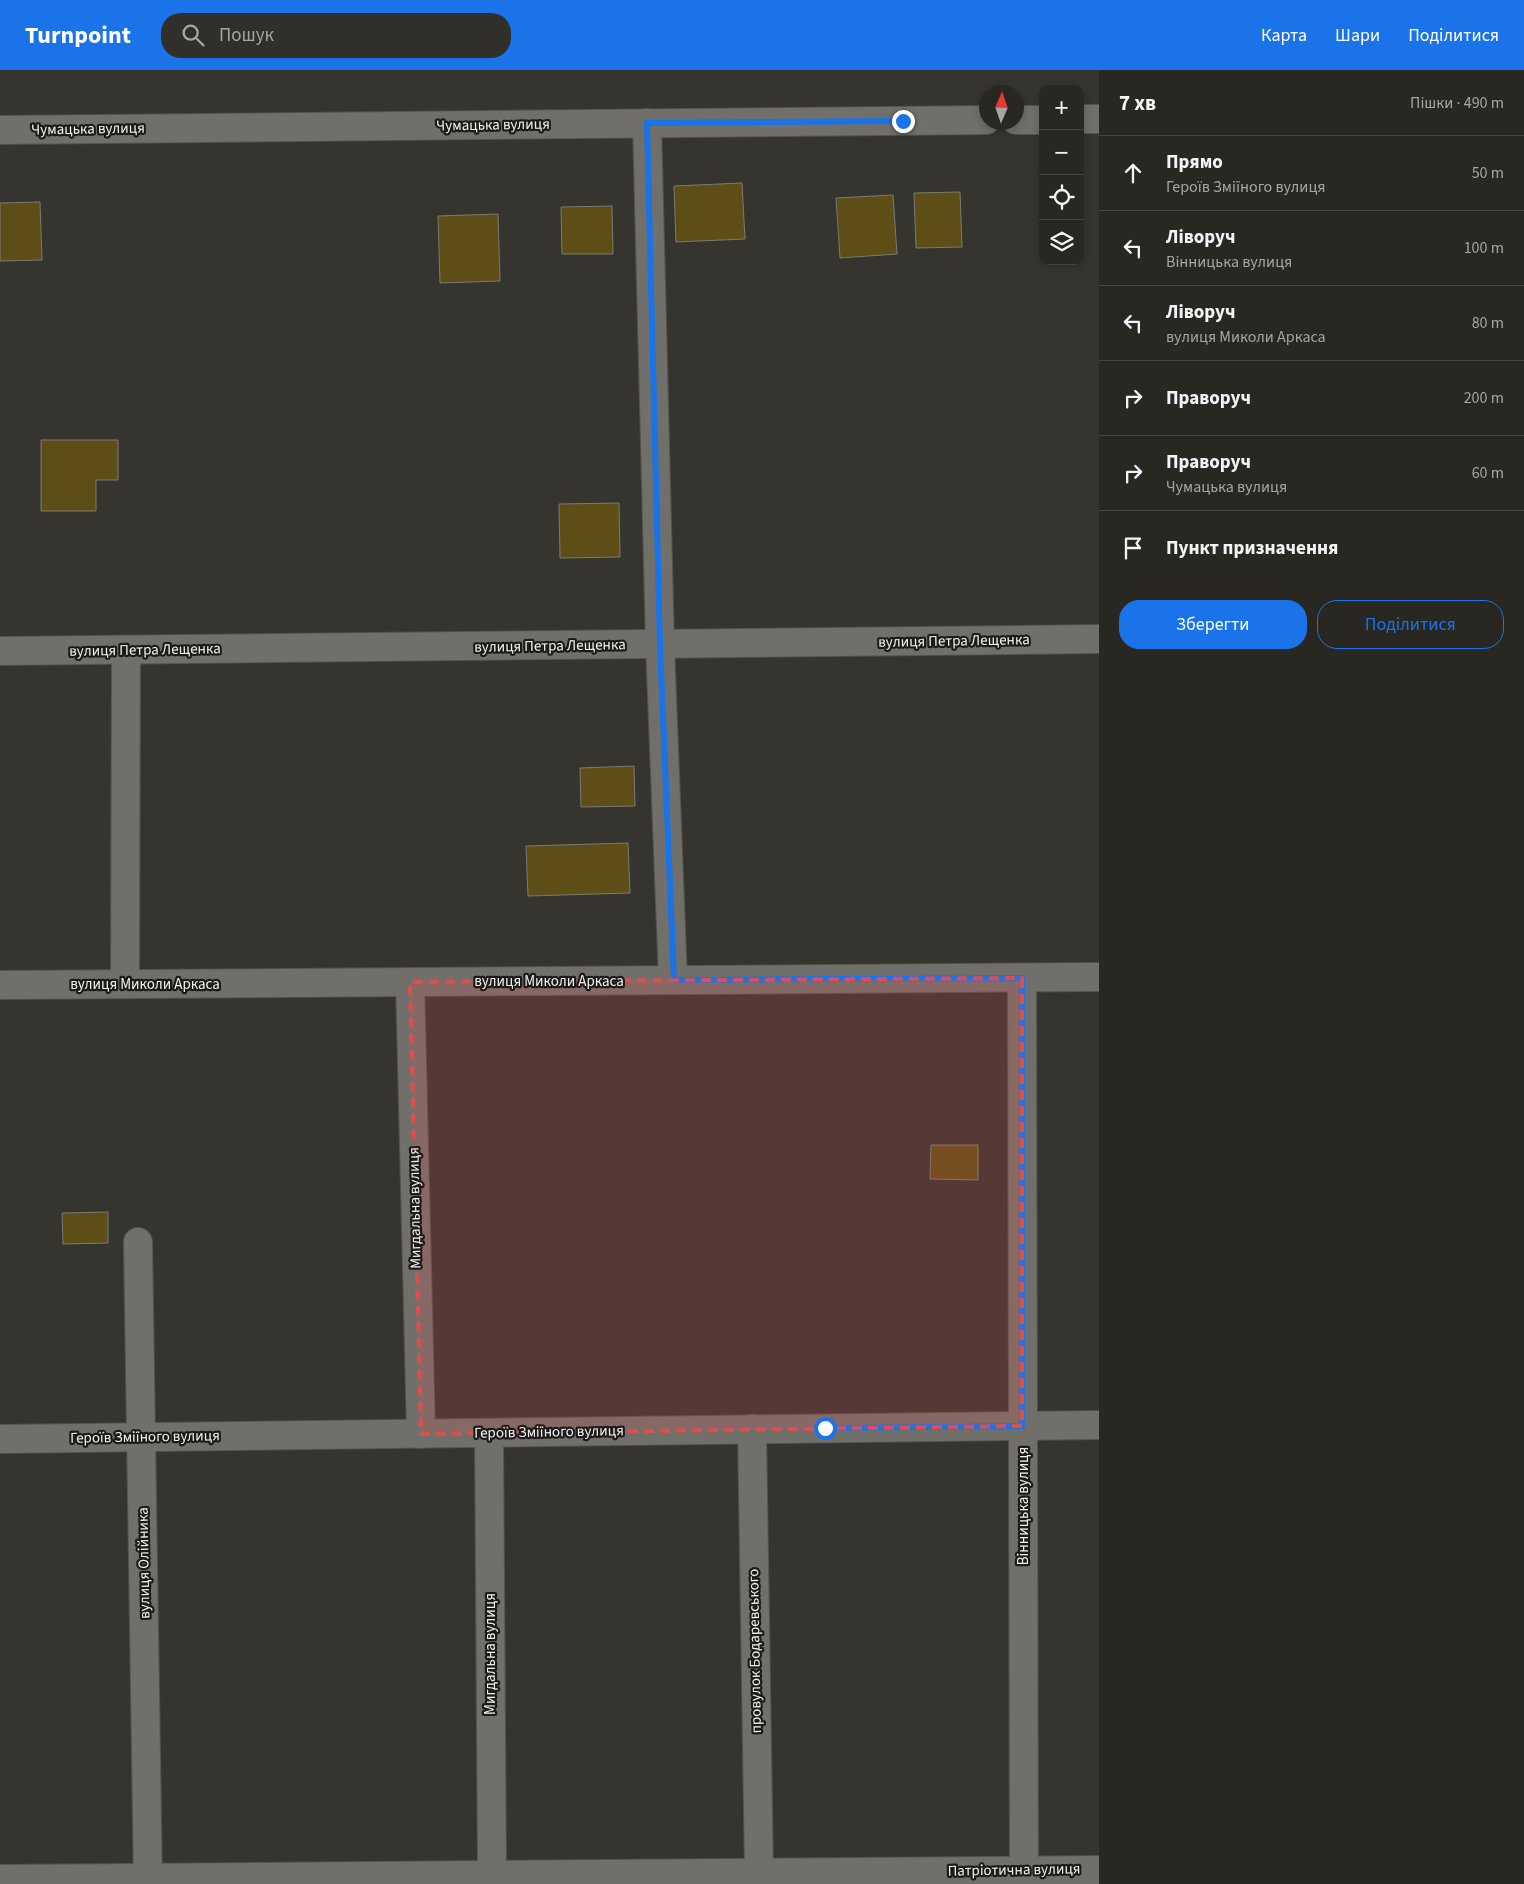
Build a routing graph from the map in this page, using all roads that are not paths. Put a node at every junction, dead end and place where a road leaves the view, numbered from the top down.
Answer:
1 (1084, 119) edge
2 (1099, 119) edge
3 (979, 120) edge
4 (1024, 120) edge
5 (1039, 120) edge
6 (647, 123) junction
7 (0, 130) edge
8 (1099, 639) edge
9 (660, 645) junction
10 (126, 650) junction
11 (0, 652) edge
12 (1022, 978) junction
13 (1099, 978) edge
14 (674, 980) junction
15 (410, 982) junction
16 (0, 984) edge
17 (124, 984) junction
18 (138, 1242) dead end
19 (1099, 1425) edge
20 (1022, 1426) junction
21 (752, 1429) junction
22 (489, 1433) junction
23 (421, 1434) junction
24 (142, 1437) junction
25 (0, 1439) edge
26 (1099, 1870) edge
27 (759, 1872) junction
28 (492, 1875) junction
29 (1024, 1877) edge
30 (715, 1878) edge
31 (0, 1879) edge
32 (429, 1880) edge
33 (148, 1881) edge

1 - 2 street
3 - 6 street, Чумацька вулиця
4 - 5 street
6 - 7 street, Чумацька вулиця
6 - 9 street
8 - 9 street, вулиця Петра Лещенка
9 - 10 street, вулиця Петра Лещенка
9 - 14 street
10 - 11 street, вулиця Петра Лещенка
10 - 17 street
12 - 13 street, вулиця Миколи Аркаса
12 - 14 street, вулиця Миколи Аркаса
12 - 20 street, Вінницька вулиця
14 - 15 street, вулиця Миколи Аркаса
15 - 17 street, вулиця Миколи Аркаса
15 - 23 street, Мигдальна вулиця
16 - 17 street, вулиця Миколи Аркаса
18 - 24 street, вулиця Олійника
19 - 20 street, Героїв Зміїного вулиця
20 - 21 street, Героїв Зміїного вулиця
20 - 29 street, Вінницька вулиця
21 - 22 street, Героїв Зміїного вулиця
21 - 27 street, провулок Бодаревського
22 - 23 street, Героїв Зміїного вулиця
22 - 28 street, Мигдальна вулиця
23 - 24 street, Героїв Зміїного вулиця
24 - 25 street, Героїв Зміїного вулиця
24 - 33 street, вулиця Олійника
26 - 29 street, Патріотична вулиця
27 - 29 street, Патріотична вулиця
27 - 30 street, Патріотична вулиця
28 - 30 street, Патріотична вулиця
28 - 32 street, Патріотична вулиця
31 - 33 street, Патріотична вулиця
32 - 33 street, Патріотична вулиця

